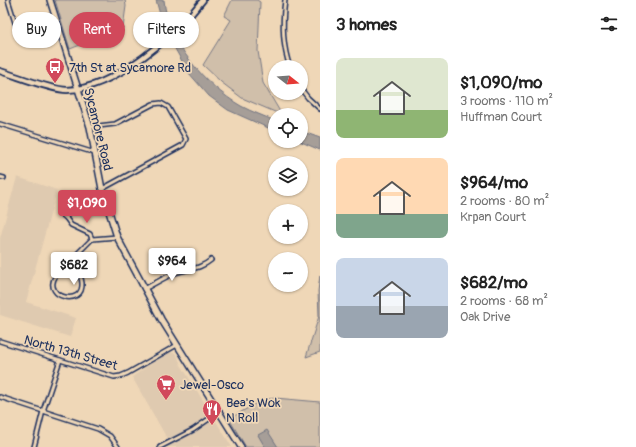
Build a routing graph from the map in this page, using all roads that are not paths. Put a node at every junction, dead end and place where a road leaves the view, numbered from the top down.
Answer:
1 (8, 0) edge
2 (50, 0) edge
3 (203, 0) edge
4 (285, 0) edge
5 (53, 12) edge
6 (12, 13) edge
7 (61, 37) edge
8 (288, 60) edge
9 (0, 71) edge
10 (79, 89) junction
11 (308, 98) edge
12 (320, 109) edge
13 (0, 124) edge
14 (90, 127) junction
15 (95, 153) junction
16 (102, 189) junction
17 (66, 218) dead end
18 (117, 237) junction
19 (92, 239) junction
20 (211, 260) dead end
21 (70, 261) junction
22 (144, 289) junction
23 (0, 341) edge
24 (177, 345) junction
25 (60, 360) junction
26 (0, 397) edge
27 (43, 411) junction
28 (219, 412) junction
29 (240, 445) edge
30 (34, 447) edge
31 (118, 447) edge
32 (160, 447) edge

1 - 6 street
2 - 5 main road, Sycamore Road
3 - 10 street
4 - 8 street
7 - 10 main road, Sycamore Road
9 - 10 street
10 - 14 main road, Sycamore Road
11 - 12 street
13 - 15 street
14 - 15 main road, Sycamore Road
14 - 16 street
15 - 16 main road, Sycamore Road
16 - 18 main road, Sycamore Road
17 - 19 street
18 - 19 street
18 - 22 main road, Sycamore Road
19 - 21 street
20 - 22 street
21 - 21 street
22 - 24 main road, Sycamore Road
23 - 25 street, North 13th Street
24 - 25 street, North 13th Street
24 - 28 main road, Sycamore Road
25 - 27 street
26 - 27 street
27 - 30 street
27 - 31 street
28 - 29 main road, Sycamore Road
28 - 32 street

